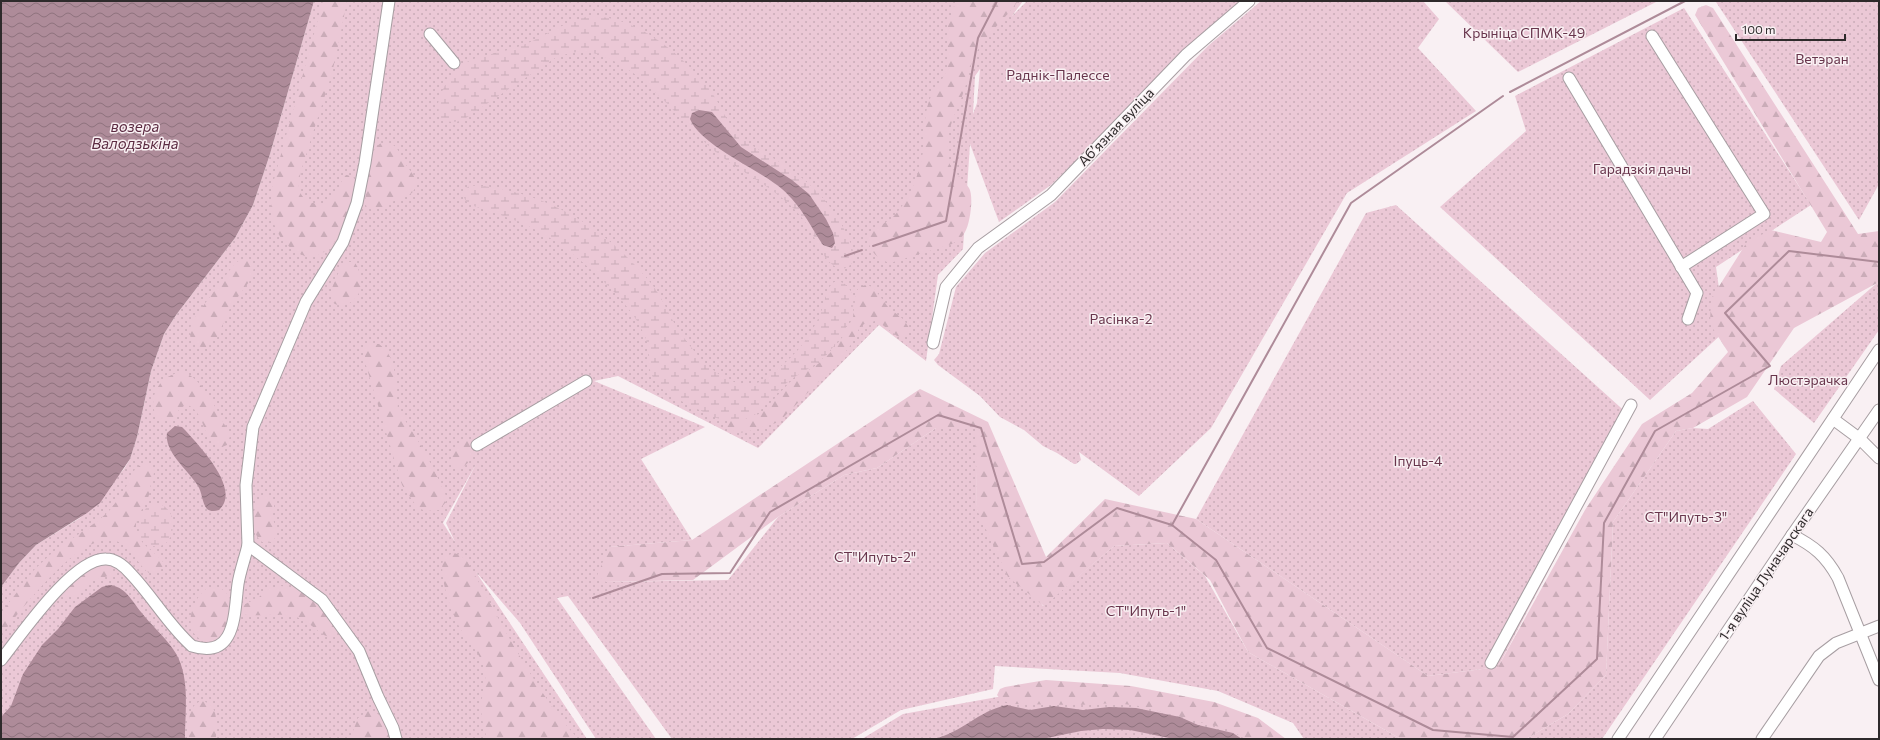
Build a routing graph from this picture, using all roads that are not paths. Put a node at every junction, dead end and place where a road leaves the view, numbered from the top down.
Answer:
1 (389, 1) edge
2 (1249, 1) edge
3 (430, 34) dead end
4 (1652, 36) dead end
5 (454, 63) dead end
6 (1569, 78) dead end
7 (1681, 267) junction
8 (1688, 319) dead end
9 (933, 343) dead end
10 (1879, 350) edge
11 (586, 381) dead end
12 (1631, 405) dead end
13 (1879, 410) edge
14 (1833, 419) junction
15 (1860, 439) junction
16 (477, 445) dead end
17 (1879, 458) edge
18 (1792, 535) junction
19 (248, 545) junction
20 (1879, 626) edge
21 (1860, 634) junction
22 (1, 660) edge
23 (1491, 663) dead end
24 (1879, 680) edge
25 (396, 739) edge
26 (1618, 739) edge
27 (1655, 739) edge
28 (1762, 739) edge

1 - 19 street
2 - 9 street, Абʼязная вуліца
3 - 5 street
4 - 7 street
6 - 7 street
7 - 8 street
10 - 14 street
11 - 16 street
12 - 23 street
13 - 15 street, 1-я вуліца Луначарскага
14 - 15 street
14 - 26 street
15 - 17 street
15 - 18 street, 1-я вуліца Луначарскага
18 - 21 street
18 - 27 street, 1-я вуліца Луначарскага
19 - 22 street
19 - 25 street
20 - 21 street
21 - 24 street
21 - 28 street

